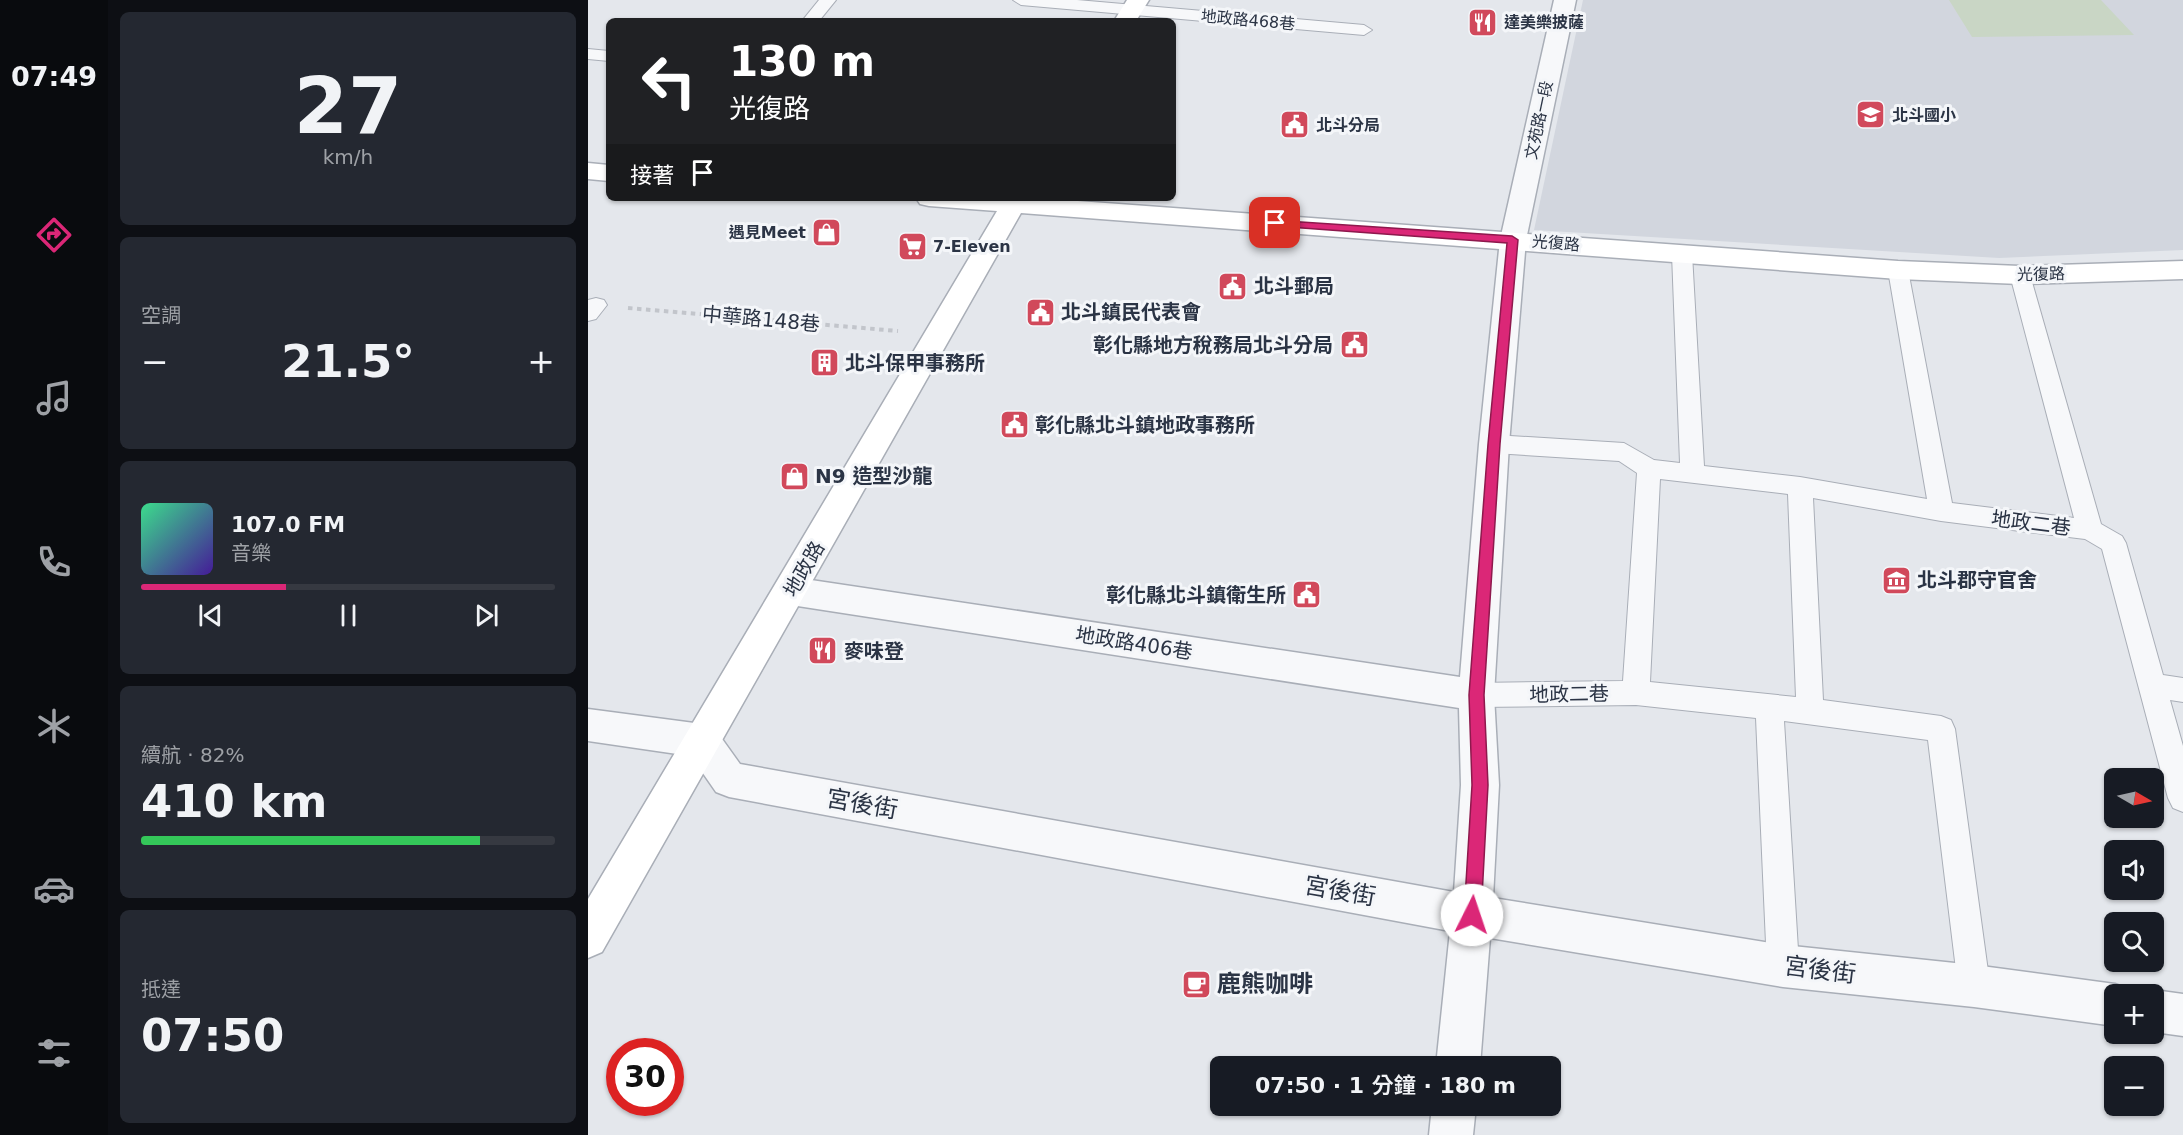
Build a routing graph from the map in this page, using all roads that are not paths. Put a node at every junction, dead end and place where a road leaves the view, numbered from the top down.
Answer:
1 (828, 0) edge
2 (1021, 0) edge
3 (1565, 0) edge
4 (1132, 10) edge
5 (813, 18) edge
6 (1364, 30) dead end
7 (588, 54) edge
8 (606, 56) edge
9 (588, 171) edge
10 (606, 173) edge
11 (1015, 201) edge
12 (1512, 240) junction
13 (1682, 254) junction
14 (1898, 270) junction
15 (2183, 270) edge
16 (2020, 275) junction
17 (1494, 444) junction
18 (1649, 469) junction
19 (1692, 474) junction
20 (1800, 486) junction
21 (1941, 511) junction
22 (2090, 530) junction
23 (791, 591) junction
24 (2152, 686) junction
25 (2183, 690) edge
26 (1636, 693) junction
27 (1476, 695) junction
28 (1769, 707) junction
29 (1810, 711) junction
30 (588, 724) edge
31 (702, 741) junction
32 (2183, 798) edge
33 (1472, 915) junction
34 (588, 938) edge
35 (1783, 966) junction
36 (1974, 986) junction
37 (2104, 1004) edge
38 (2164, 1012) edge
39 (2183, 1014) edge
40 (1459, 1056) edge
41 (1453, 1116) edge
42 (1451, 1135) edge

1 - 5 lane
2 - 4 lane, 地政路468巷
3 - 12 street, 文苑路一段
4 - 6 lane, 地政路468巷
7 - 8 lane
9 - 10 street
11 - 12 street, 光復路
11 - 23 street, 地政路
12 - 13 street, 光復路
12 - 17 street, 文苑路一段
13 - 14 street, 光復路
13 - 19 lane
14 - 16 street, 光復路
14 - 21 lane
15 - 16 street, 光復路
16 - 22 lane
17 - 18 lane, 地政二巷
17 - 27 street, 文苑路一段
18 - 19 lane, 地政二巷
18 - 26 lane
19 - 20 lane, 地政二巷
20 - 21 lane, 地政二巷
20 - 29 lane
21 - 22 lane, 地政二巷
22 - 24 lane, 地政二巷
23 - 27 street, 地政路406巷
23 - 31 street, 地政路
24 - 25 lane
24 - 32 lane, 地政二巷
26 - 27 lane, 地政二巷
26 - 28 lane, 地政二巷
27 - 33 street, 文苑路一段
28 - 29 lane, 地政二巷
28 - 35 lane
29 - 36 lane, 地政二巷
30 - 31 street
31 - 33 street, 宮後街
31 - 34 street, 地政路
33 - 35 street, 宮後街
33 - 40 street, 文苑路一段
35 - 36 street, 宮後街
36 - 37 street, 宮後街
38 - 39 street
41 - 42 street

